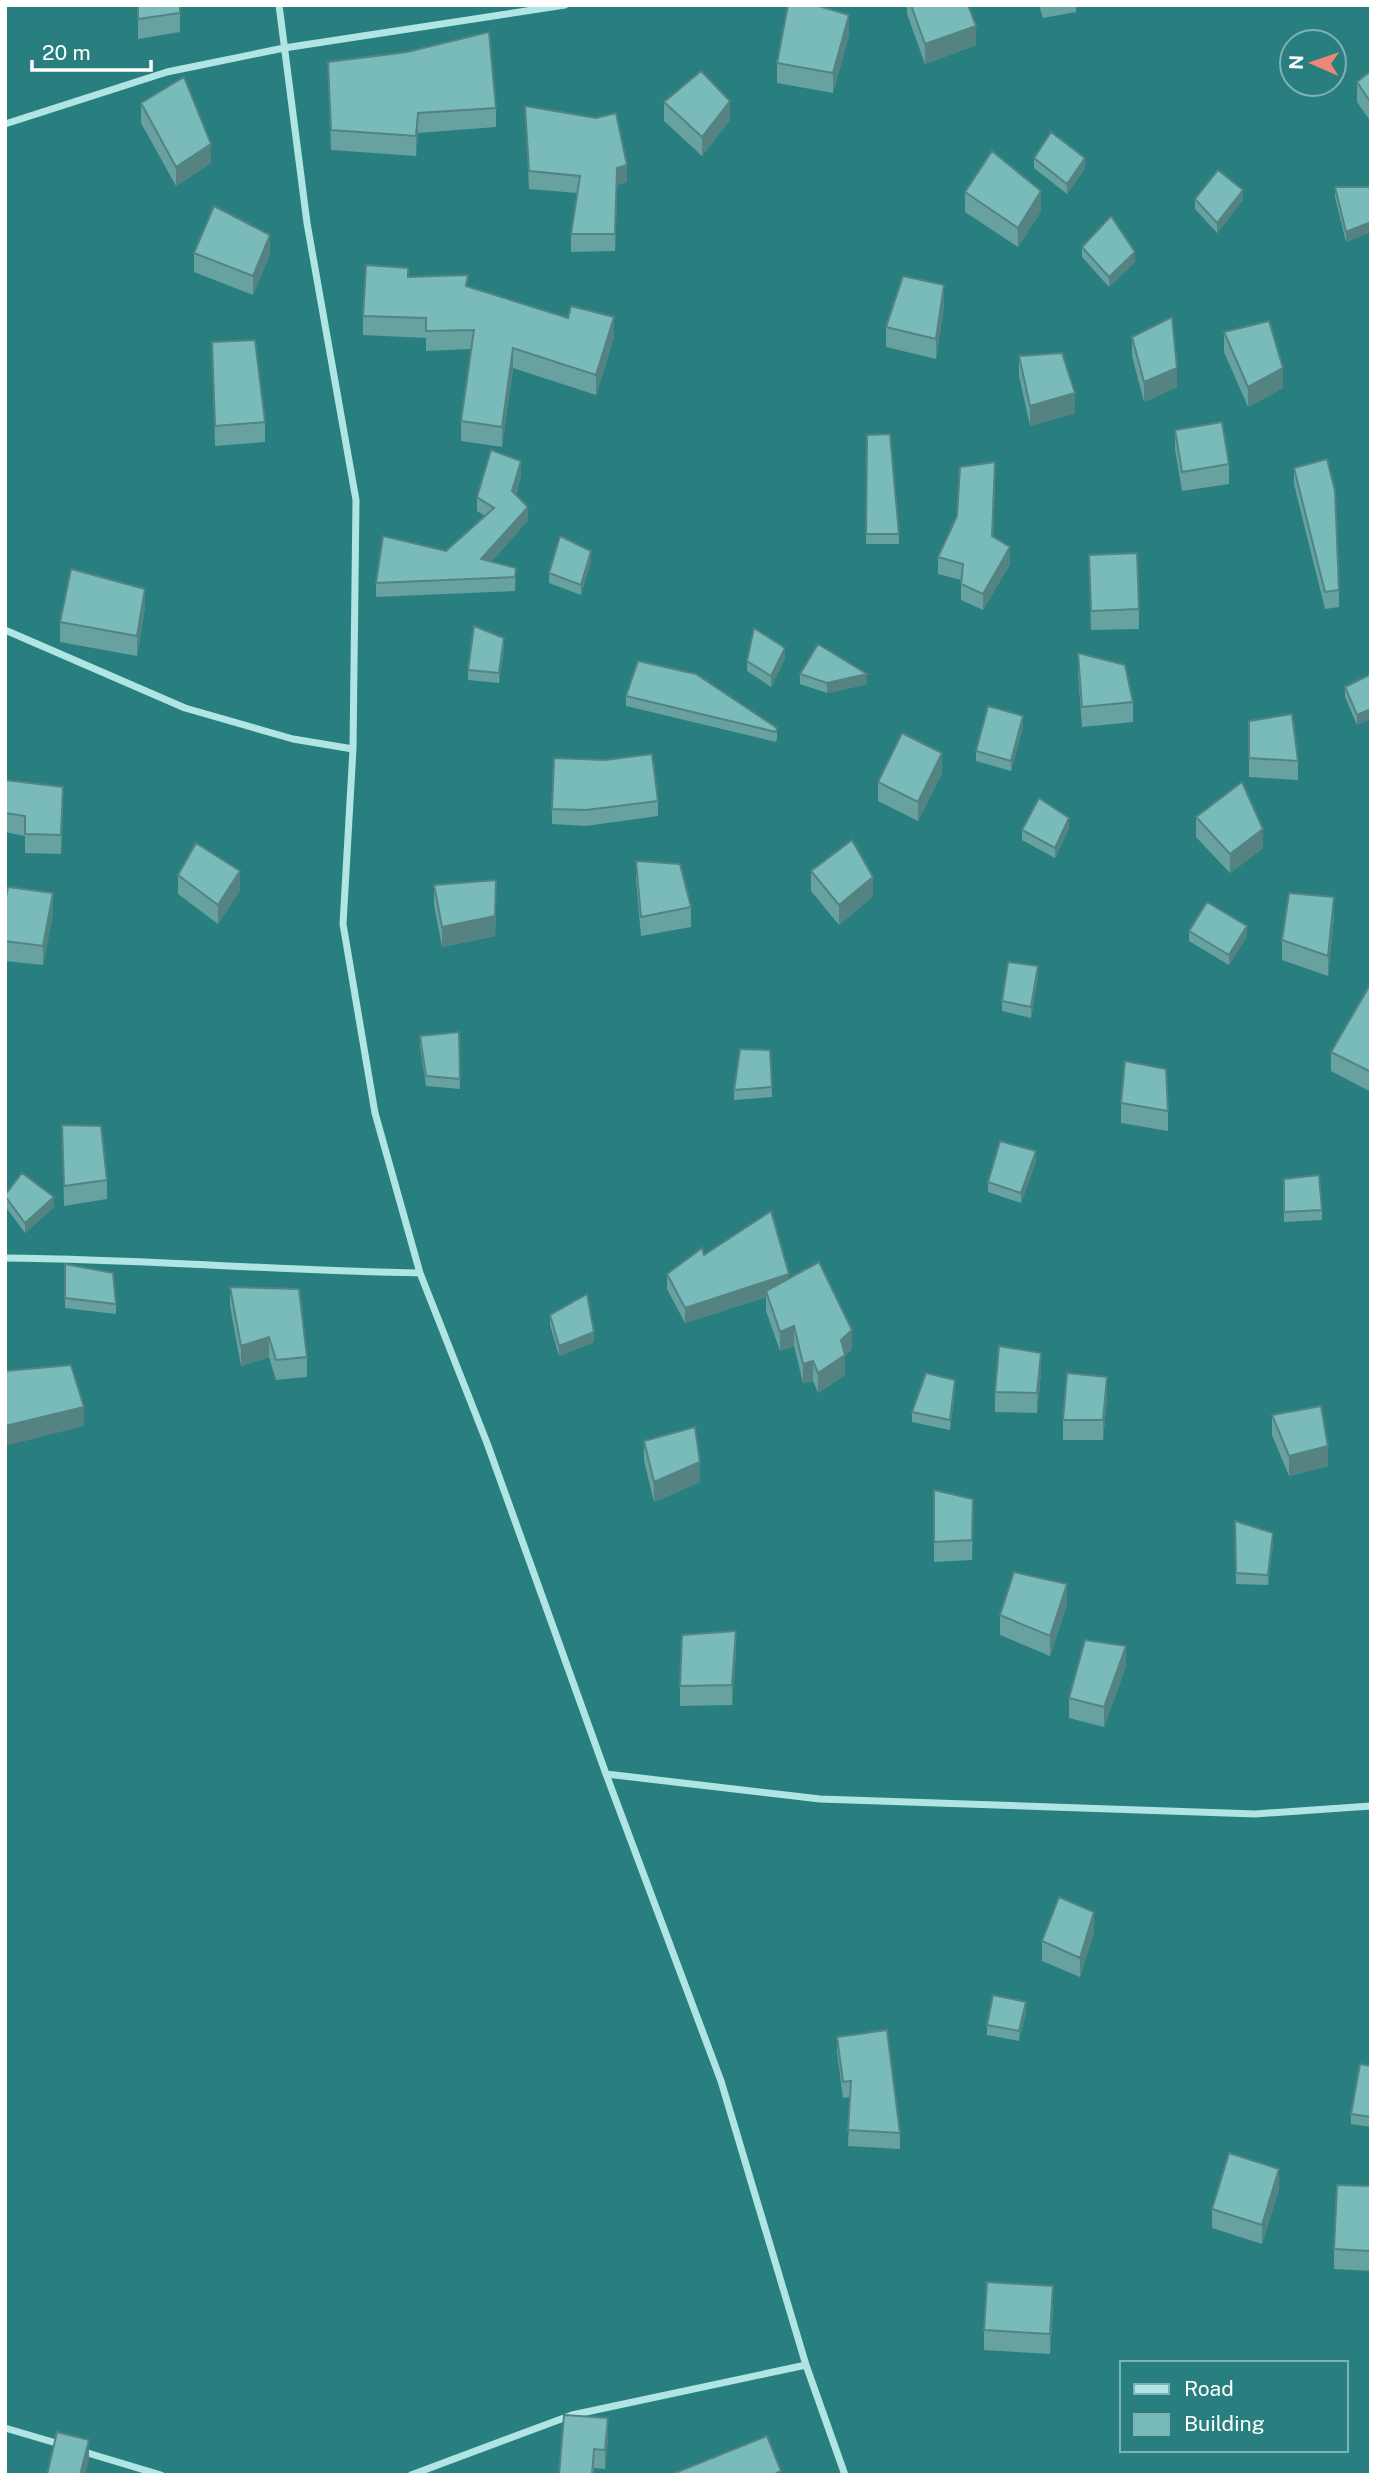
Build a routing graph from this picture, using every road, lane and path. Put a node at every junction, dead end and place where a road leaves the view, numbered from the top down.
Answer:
1 (279, 5) edge
2 (565, 5) edge
3 (284, 48) junction
4 (5, 124) edge
5 (5, 630) edge
6 (354, 749) junction
7 (5, 1258) edge
8 (420, 1273) junction
9 (606, 1774) junction
10 (1371, 1806) edge
11 (806, 2365) junction
12 (5, 2428) edge
13 (161, 2475) edge
14 (411, 2475) edge
15 (845, 2475) edge

1 - 3 street
2 - 3 street
3 - 4 street
3 - 6 street
5 - 6 street
6 - 8 street
7 - 8 street
8 - 9 street
9 - 10 street
9 - 11 street
11 - 14 street
11 - 15 street
12 - 13 street

